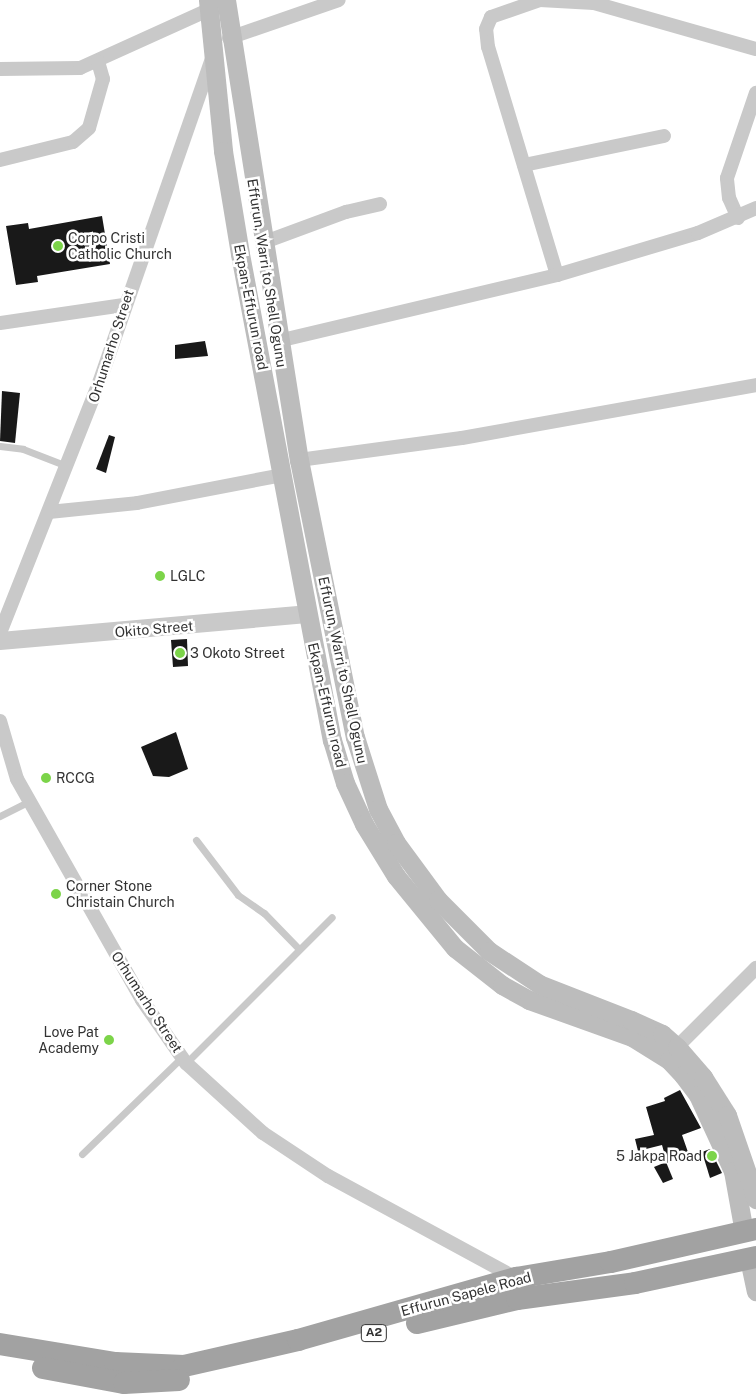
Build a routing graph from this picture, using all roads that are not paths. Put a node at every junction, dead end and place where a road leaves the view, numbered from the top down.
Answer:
1 (226, 0) edge
2 (339, 0) edge
3 (208, 5) edge
4 (229, 38) junction
5 (756, 49) edge
6 (213, 55) junction
7 (98, 62) junction
8 (0, 69) edge
9 (756, 93) edge
10 (664, 136) dead end
11 (0, 160) edge
12 (524, 164) junction
13 (380, 204) dead end
14 (756, 208) edge
15 (738, 218) junction
16 (262, 243) junction
17 (557, 275) junction
18 (124, 305) junction
19 (0, 323) edge
20 (278, 341) junction
21 (756, 385) edge
22 (0, 446) edge
23 (299, 460) junction
24 (67, 466) junction
25 (283, 475) junction
26 (50, 512) junction
27 (307, 614) junction
28 (0, 633) edge
29 (0, 641) edge
30 (0, 721) edge
31 (355, 737) junction
32 (332, 740) junction
33 (29, 800) junction
34 (0, 816) edge
35 (196, 840) dead end
36 (332, 917) dead end
37 (298, 948) junction
38 (756, 968) edge
39 (677, 1048) junction
40 (184, 1060) junction
41 (82, 1154) dead end
42 (750, 1159) edge
43 (756, 1199) edge
44 (750, 1231) edge
45 (752, 1258) edge
46 (516, 1278) junction
47 (756, 1291) edge
48 (0, 1344) edge
49 (0, 1359) edge
50 (121, 1389) edge

1 - 4 main road, Effurun, Warri to Shell Ogunu
2 - 4 street
3 - 6 main road, Ekpan-Effurun road
3 - 7 street
4 - 16 main road, Effurun, Warri to Shell Ogunu
5 - 12 street
6 - 18 street, Orhumarho Street
6 - 25 main road, Ekpan-Effurun road
7 - 8 street
7 - 11 street
9 - 15 street
10 - 12 street
12 - 17 street
13 - 16 street
14 - 15 street
15 - 17 street
16 - 20 main road, Effurun, Warri to Shell Ogunu
17 - 20 street
18 - 19 street
18 - 24 street, Orhumarho Street
20 - 23 main road, Effurun, Warri to Shell Ogunu
21 - 23 street
22 - 24 lane
23 - 31 main road, Effurun, Warri to Shell Ogunu
24 - 26 street, Orhumarho Street
25 - 26 street
25 - 27 main road, Ekpan-Effurun road
26 - 28 street, Orhumarho Street
27 - 29 street, Okito Street
27 - 32 main road, Ekpan-Effurun road
30 - 33 street, Orhumarho Street
31 - 32 main road
31 - 39 main road, Effurun, Warri to Shell Ogunu
32 - 44 main road, Ekpan-Effurun road
33 - 34 lane
33 - 40 street, Orhumarho Street
35 - 37 lane
36 - 37 lane
37 - 40 lane
38 - 39 street
39 - 42 main road, Effurun, Warri to Shell Ogunu
40 - 41 lane
40 - 46 street, Orhumarho Street
42 - 43 main road, Effurun, Warri to Shell Ogunu
44 - 46 highway, Effurun Sapele Road / A2
45 - 47 main road
45 - 50 highway, Effurun Sapele Road / A2
46 - 48 highway, Effurun Sapele Road / A2
49 - 50 highway, Effurun Sapele Road / A2

